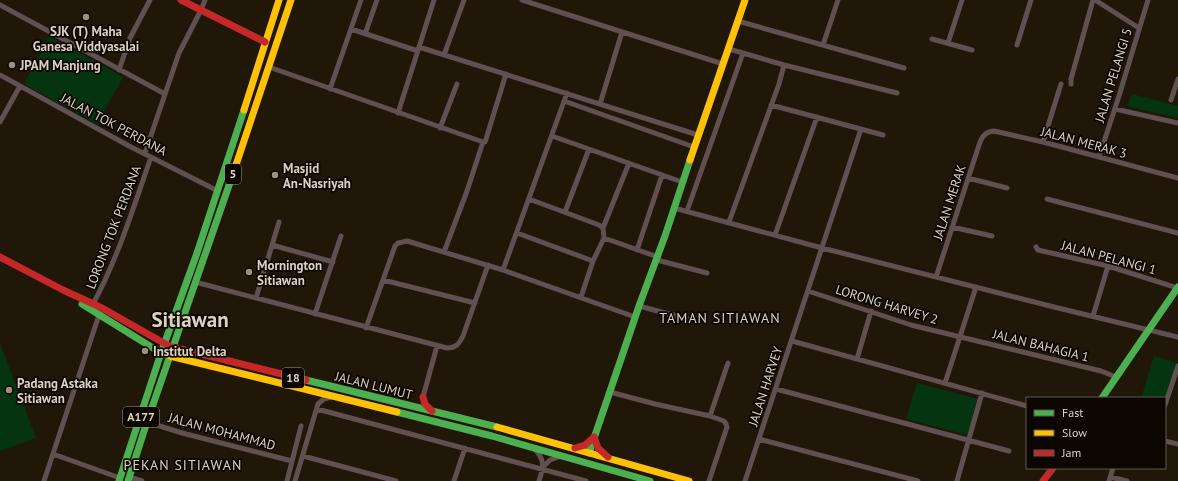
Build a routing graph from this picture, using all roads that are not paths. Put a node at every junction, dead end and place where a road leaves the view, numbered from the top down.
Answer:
1 (150, 0) edge
2 (181, 0) edge
3 (205, 0) edge
4 (279, 0) edge
5 (287, 0) edge
6 (291, 0) edge
7 (360, 0) edge
8 (377, 0) edge
9 (434, 0) edge
10 (464, 0) edge
11 (522, 0) edge
12 (745, 0) edge
13 (838, 0) edge
14 (962, 0) edge
15 (1031, 0) edge
16 (1094, 0) edge
17 (1148, 0) edge
18 (0, 5) edge
19 (201, 10) junction
20 (738, 21) junction
21 (351, 28) junction
22 (1140, 28) junction
23 (622, 32) junction
24 (365, 34) junction
25 (932, 39) dead end
26 (265, 42) junction
27 (948, 44) junction
28 (823, 45) junction
29 (1018, 45) dead end
30 (418, 49) junction
31 (729, 49) junction
32 (972, 50) dead end
33 (743, 53) junction
34 (444, 55) junction
35 (723, 64) junction
36 (784, 65) junction
37 (269, 67) junction
38 (904, 68) dead end
39 (119, 70) junction
40 (506, 74) junction
41 (0, 75) edge
42 (1178, 79) edge
43 (457, 84) dead end
44 (1061, 84) dead end
45 (1071, 84) dead end
46 (20, 86) junction
47 (330, 89) junction
48 (567, 93) junction
49 (897, 93) dead end
50 (165, 94) junction
51 (1171, 100) dead end
52 (564, 101) junction
53 (600, 104) junction
54 (771, 105) junction
55 (1115, 109) junction
56 (398, 113) junction
57 (817, 117) junction
58 (0, 122) edge
59 (1178, 123) edge
60 (440, 128) junction
61 (861, 129) junction
62 (984, 134) joint
63 (698, 135) junction
64 (883, 135) dead end
65 (552, 136) junction
66 (236, 138) junction
67 (483, 142) junction
68 (1043, 142) junction
69 (694, 147) junction
70 (589, 149) junction
71 (145, 153) junction
72 (151, 157) junction
73 (1099, 157) junction
74 (629, 163) junction
75 (662, 175) junction
76 (968, 178) junction
77 (1178, 178) edge
78 (682, 182) junction
79 (1007, 188) dead end
80 (218, 191) junction
81 (529, 199) junction
82 (1047, 199) dead end
83 (674, 208) junction
84 (687, 211) junction
85 (565, 212) junction
86 (279, 222) dead end
87 (729, 222) junction
88 (952, 226) junction
89 (603, 228) junction
90 (517, 233) junction
91 (1178, 233) edge
92 (775, 235) junction
93 (341, 236) dead end
94 (992, 236) dead end
95 (604, 238) junction
96 (272, 245) junction
97 (1036, 247) dead end
98 (822, 248) junction
99 (637, 250) junction
100 (444, 252) junction
101 (0, 257) edge
102 (657, 258) junction
103 (593, 261) junction
104 (333, 262) junction
105 (488, 265) junction
106 (1108, 266) junction
107 (503, 270) junction
108 (707, 274) dead end
109 (936, 277) junction
110 (383, 280) junction
111 (195, 282) junction
112 (976, 287) junction
113 (1178, 287) edge
114 (63, 290) junction
115 (808, 291) junction
116 (581, 297) junction
117 (256, 298) junction
118 (474, 303) junction
119 (93, 304) junction
120 (639, 306) junction
121 (871, 311) junction
122 (315, 314) junction
123 (99, 315) junction
124 (1093, 316) junction
125 (635, 317) junction
126 (688, 319) dead end
127 (366, 328) junction
128 (1148, 330) junction
129 (960, 336) junction
130 (1178, 336) edge
131 (792, 341) junction
132 (164, 344) junction
133 (437, 346) junction
134 (173, 347) junction
135 (161, 353) junction
136 (170, 356) junction
137 (857, 359) junction
138 (728, 363) dead end
139 (1178, 366) edge
140 (1116, 377) junction
141 (945, 383) junction
142 (776, 390) junction
143 (610, 392) junction
144 (982, 393) junction
145 (336, 397) junction
146 (1103, 397) edge
147 (423, 398) junction
148 (1166, 403) edge
149 (412, 406) junction
150 (1026, 406) edge
151 (318, 409) junction
152 (432, 411) junction
153 (710, 416) junction
154 (463, 418) junction
155 (147, 422) junction
156 (301, 426) dead end
157 (494, 426) junction
158 (475, 432) junction
159 (594, 437) junction
160 (508, 440) junction
161 (760, 440) junction
162 (968, 440) junction
163 (1166, 441) edge
164 (1178, 444) edge
165 (465, 448) junction
166 (533, 448) junction
167 (572, 448) junction
168 (1009, 451) dead end
169 (589, 453) junction
170 (53, 454) junction
171 (562, 455) junction
172 (302, 456) junction
173 (570, 458) junction
174 (292, 461) junction
175 (614, 461) junction
176 (543, 468) junction
177 (603, 468) junction
178 (1051, 469) edge
179 (1113, 469) edge
180 (128, 479) edge
181 (1109, 479) edge
182 (120, 480) edge
183 (746, 480) edge
184 (44, 481) edge
185 (142, 481) edge
186 (287, 481) edge
187 (295, 481) edge
188 (396, 481) edge
189 (454, 481) edge
190 (539, 481) edge
191 (586, 481) edge
192 (650, 481) edge
193 (689, 481) edge
194 (709, 481) edge
195 (918, 481) edge
196 (957, 481) edge
197 (1043, 481) edge
198 (1128, 481) edge

1 - 39 street
2 - 19 main road
3 - 19 street, LORONG TOK PERDANA
4 - 26 main road, 5
5 - 26 main road
6 - 37 main road, 5
7 - 21 street
8 - 24 street
9 - 30 street
10 - 34 street
11 - 23 street
12 - 20 main road
13 - 28 street
14 - 27 street
15 - 29 street
16 - 22 street
16 - 45 street
17 - 22 street, JALAN PELANGI 5
18 - 39 street
19 - 26 main road
19 - 50 street, LORONG TOK PERDANA
20 - 28 street
20 - 31 main road
21 - 24 street
21 - 47 street
22 - 55 street, JALAN PELANGI 5
23 - 35 street
23 - 53 street
24 - 30 street
25 - 27 street
26 - 66 main road, 5
27 - 32 street
28 - 38 street
30 - 34 street
30 - 56 street
31 - 33 street
31 - 35 main road
33 - 36 street
33 - 84 street
34 - 40 street
35 - 63 main road
36 - 49 street
36 - 54 street
37 - 47 street
37 - 66 main road
37 - 111 main road, 5
39 - 50 street
40 - 48 street
40 - 67 street
41 - 46 street, JALAN TOK PERDANA
42 - 51 street
43 - 60 street
44 - 68 street
46 - 58 street
46 - 71 street, JALAN TOK PERDANA
47 - 56 street
48 - 52 street
48 - 53 street
50 - 71 street, LORONG TOK PERDANA
52 - 65 street
52 - 69 street
53 - 63 street
54 - 57 street
54 - 87 street
55 - 59 street
55 - 73 street, JALAN PELANGI 5
56 - 60 street
57 - 61 street
57 - 92 street
60 - 67 street
61 - 64 street
61 - 98 street, JALAN HARVEY
62 - 68 street, JALAN MERAK 3
62 - 76 street, JALAN MERAK
63 - 69 main road
65 - 70 street
65 - 81 street
66 - 80 main road, 5
67 - 100 street
68 - 73 street, JALAN MERAK 3
69 - 78 main road
70 - 74 street
70 - 85 street
71 - 72 street, JALAN TOK PERDANA
72 - 80 street, JALAN TOK PERDANA
72 - 119 street, LORONG TOK PERDANA
73 - 77 street, JALAN MERAK 3
74 - 75 street
74 - 89 street
75 - 78 street
75 - 99 street
76 - 79 street
76 - 88 street, JALAN MERAK
78 - 83 main road
80 - 132 main road, 5
81 - 85 street
81 - 90 street
82 - 91 street
83 - 84 street
83 - 102 main road
84 - 87 street
85 - 89 street
86 - 96 street
87 - 92 street
88 - 94 street
88 - 109 street, JALAN MERAK
89 - 95 street
90 - 103 street
90 - 107 street
92 - 98 street
93 - 104 street
95 - 99 street
95 - 103 street
96 - 104 street
96 - 117 street
97 - 106 street, JALAN PELANGI 1
98 - 109 street
98 - 115 street, JALAN HARVEY
99 - 102 street
100 - 105 street
100 - 110 street
101 - 114 main road, JALAN LUMUT
102 - 108 street
102 - 120 main road
103 - 116 street
104 - 122 street
105 - 107 street
105 - 118 street
106 - 113 street, JALAN PELANGI 1
106 - 124 street
107 - 116 street
109 - 112 street
110 - 118 street
110 - 127 street
111 - 117 street
111 - 134 main road, 5
112 - 124 street
112 - 129 street
113 - 128 main road
114 - 119 main road, JALAN LUMUT
114 - 123 main road, JALAN LUMUT
115 - 121 street, LORONG HARVEY 2
115 - 131 street, JALAN HARVEY
116 - 125 street
117 - 122 street
118 - 133 street
119 - 132 main road, JALAN LUMUT
120 - 125 main road
120 - 126 street
121 - 129 street, LORONG HARVEY 2
121 - 137 street
122 - 127 street
123 - 135 main road, JALAN LUMUT
123 - 170 street
124 - 128 street
125 - 143 main road
127 - 133 street
128 - 130 street
128 - 140 main road
129 - 140 street, JALAN BAHAGIA 1
129 - 141 street
131 - 137 street
131 - 142 street, JALAN HARVEY
132 - 134 main road, JALAN LUMUT
132 - 135 main road, 5
133 - 147 street
134 - 136 main road, 5
134 - 149 main road, JALAN LUMUT / 18
135 - 136 main road, JALAN LUMUT
135 - 182 main road, A177
136 - 145 main road, JALAN LUMUT / 18
136 - 155 main road, A177
137 - 141 street
138 - 153 street
139 - 148 street
140 - 146 main road
141 - 144 street
142 - 161 street, JALAN HARVEY
142 - 162 street
143 - 153 street
143 - 159 main road
144 - 150 street
144 - 162 street
145 - 151 street
145 - 158 main road, JALAN LUMUT / 18
147 - 149 main road
147 - 152 main road
149 - 152 main road, JALAN LUMUT / 18
151 - 165 street
151 - 172 street
152 - 154 main road, JALAN LUMUT / 18
153 - 194 street
154 - 157 main road, JALAN LUMUT / 18
154 - 158 main road
155 - 174 street, JALAN MOHAMMAD
155 - 180 main road, A177
156 - 174 street
157 - 160 main road
157 - 167 main road, JALAN LUMUT / 18
158 - 160 main road, JALAN LUMUT / 18
159 - 167 main road
159 - 169 main road
159 - 175 main road
160 - 166 main road, JALAN LUMUT / 18
161 - 183 street, JALAN HARVEY
161 - 195 street
162 - 168 street
162 - 196 street
163 - 164 street
165 - 176 street
165 - 189 street
166 - 171 main road, JALAN LUMUT / 18
166 - 176 street
167 - 169 main road, JALAN LUMUT / 18
169 - 173 main road
169 - 175 main road, JALAN LUMUT / 18
169 - 177 main road
170 - 182 street
170 - 184 street
171 - 173 main road, JALAN LUMUT / 18
171 - 176 street
172 - 187 street
172 - 188 street
173 - 177 main road, JALAN LUMUT / 18
174 - 186 street
175 - 193 main road, JALAN LUMUT / 18
176 - 190 street
176 - 191 street
177 - 192 main road, JALAN LUMUT / 18
178 - 197 main road
179 - 181 street
180 - 185 street
181 - 198 street

